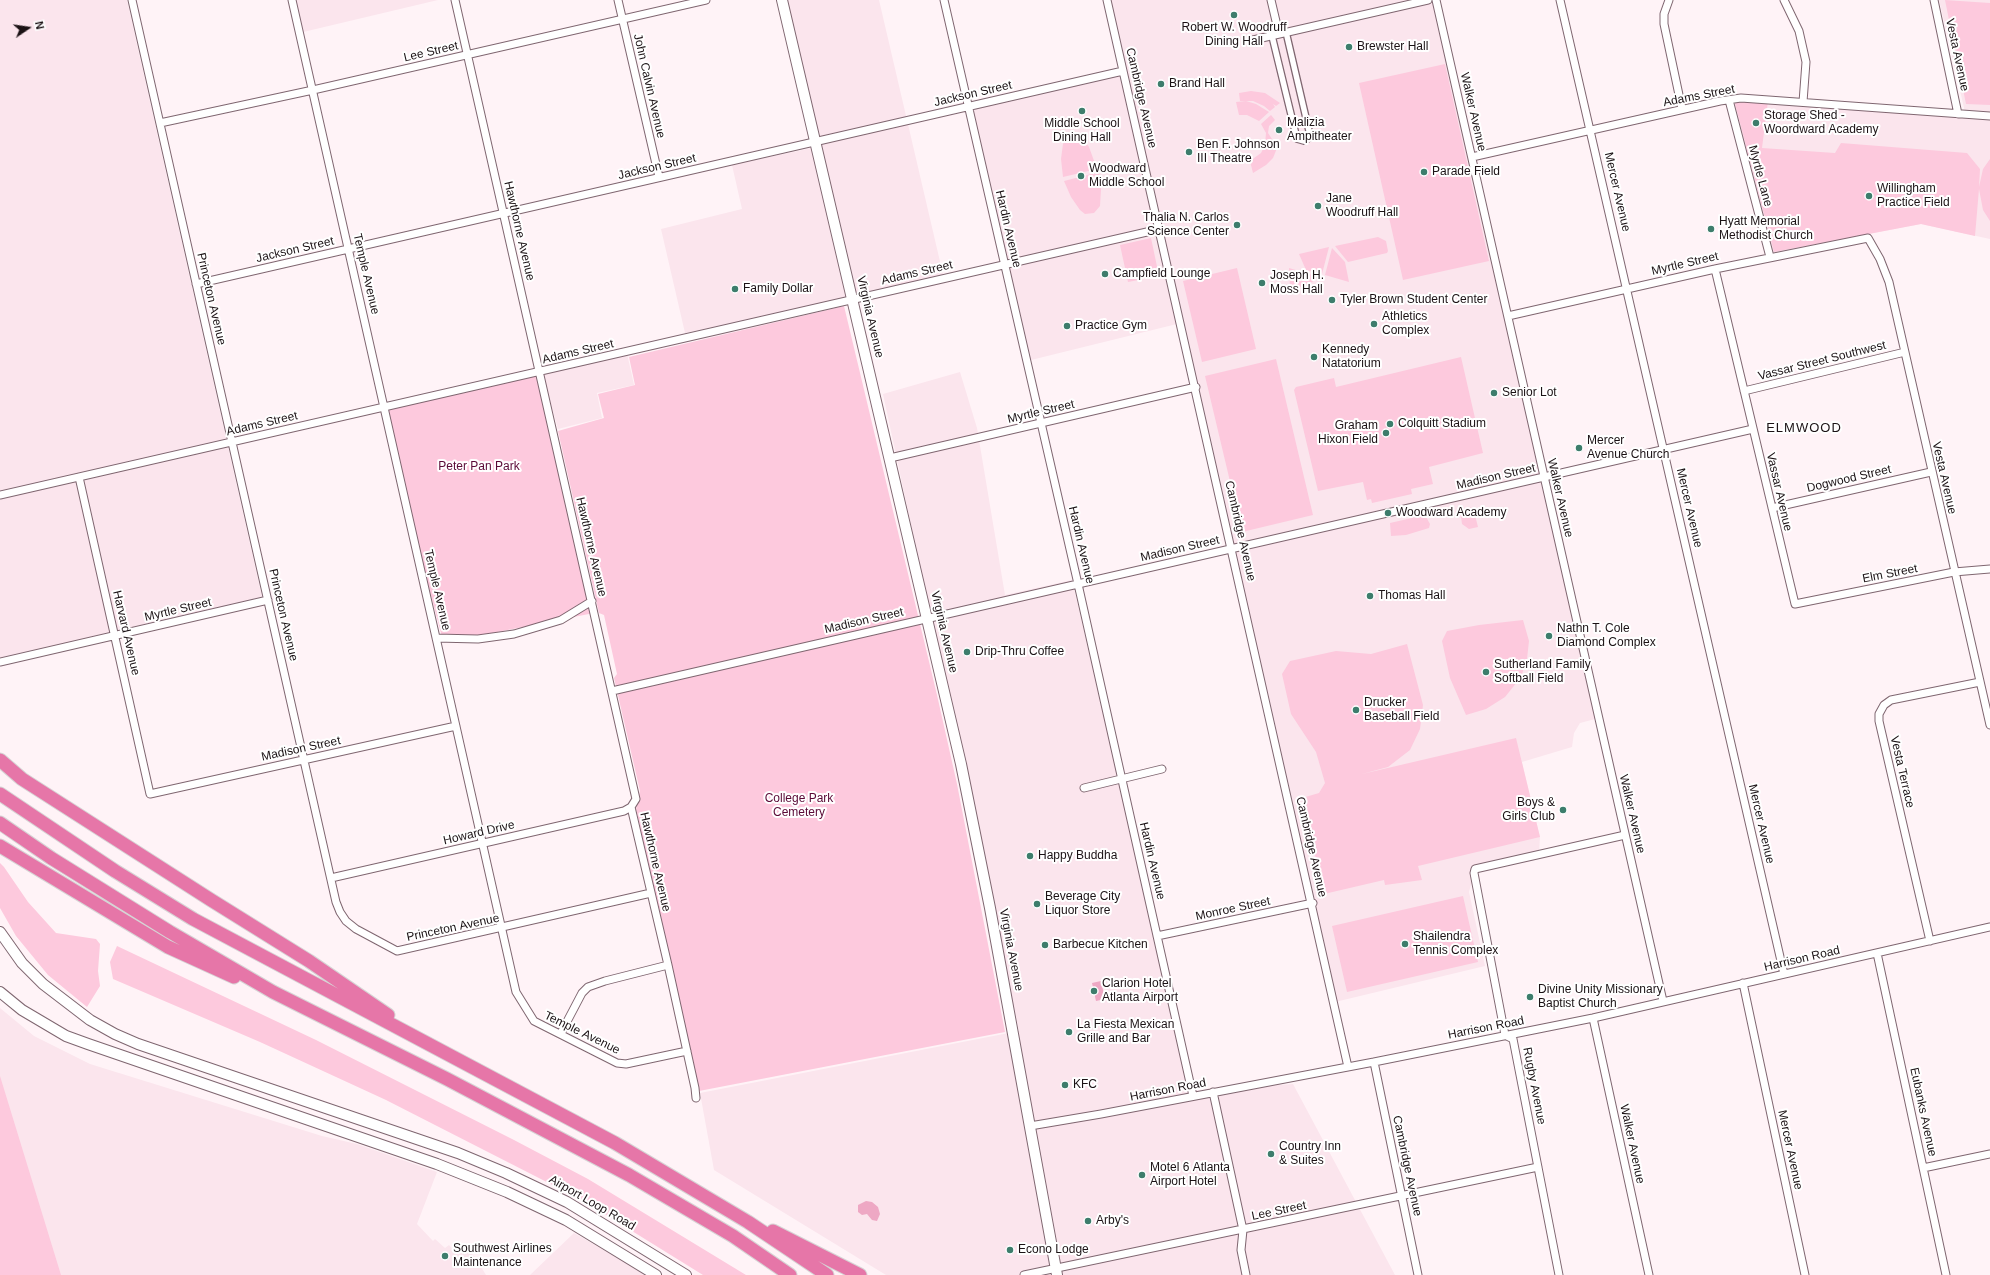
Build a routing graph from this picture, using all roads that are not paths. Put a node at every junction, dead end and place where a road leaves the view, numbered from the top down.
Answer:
1 (132, 0) edge
2 (292, 0) edge
3 (455, 0) edge
4 (618, 0) edge
5 (706, 0) edge
6 (782, 0) edge
7 (944, 0) edge
8 (1107, 0) edge
9 (1271, 0) edge
10 (1428, 0) edge
11 (1436, 0) edge
12 (1560, 0) edge
13 (1669, 0) edge
14 (1784, 0) edge
15 (1934, 0) edge
16 (622, 19) junction
17 (1279, 34) junction
18 (1253, 40) dead end
19 (468, 55) junction
20 (1124, 71) junction
21 (313, 90) junction
22 (1729, 100) junction
23 (1803, 102) junction
24 (969, 107) junction
25 (1682, 109) junction
26 (1958, 114) junction
27 (1990, 116) edge
28 (160, 123) junction
29 (1591, 130) junction
30 (816, 142) junction
31 (1472, 157) junction
32 (659, 178) junction
33 (504, 213) junction
34 (1160, 229) junction
35 (1868, 238) joint
36 (349, 249) junction
37 (1770, 258) junction
38 (1005, 264) junction
39 (1715, 269) junction
40 (196, 284) junction
41 (1628, 288) junction
42 (853, 299) junction
43 (1508, 316) junction
44 (1905, 352) junction
45 (540, 372) junction
46 (1196, 387) junction
47 (1744, 391) junction
48 (384, 408) junction
49 (1041, 423) junction
50 (1753, 429) junction
51 (232, 442) junction
52 (1665, 449) junction
53 (890, 458) junction
54 (1931, 472) junction
55 (79, 477) junction
56 (1544, 477) junction
57 (0, 495) edge
58 (1772, 508) junction
59 (1232, 548) junction
60 (1990, 569) edge
61 (1954, 572) junction
62 (1078, 584) junction
63 (268, 600) junction
64 (592, 601) junction
65 (1794, 604) joint
66 (928, 618) junction
67 (115, 636) junction
68 (436, 638) junction
69 (0, 662) edge
70 (1980, 682) junction
71 (612, 691) junction
72 (1990, 725) edge
73 (456, 726) junction
74 (0, 760) edge
75 (304, 760) junction
76 (1162, 769) dead end
77 (1122, 778) junction
78 (1084, 788) dead end
79 (0, 794) edge
80 (150, 794) joint
81 (631, 807) junction
82 (0, 823) edge
83 (1625, 835) junction
84 (483, 843) junction
85 (0, 846) edge
86 (331, 878) junction
87 (651, 893) junction
88 (1313, 903) junction
89 (1990, 927) edge
90 (502, 929) junction
91 (0, 932) edge
92 (1157, 936) junction
93 (1930, 941) junction
94 (1877, 953) junction
95 (668, 965) junction
96 (1784, 974) junction
97 (1744, 983) junction
98 (0, 992) edge
99 (273, 992) junction
100 (1663, 1001) junction
101 (1593, 1018) junction
102 (402, 1029) junction
103 (561, 1034) junction
104 (1505, 1035) junction
105 (687, 1051) junction
106 (1374, 1062) junction
107 (1348, 1067) junction
108 (1213, 1092) junction
109 (1192, 1096) junction
110 (696, 1098) dead end
111 (1030, 1126) junction
112 (1990, 1154) edge
113 (1538, 1166) junction
114 (1923, 1168) junction
115 (1402, 1196) junction
116 (748, 1222) junction
117 (1243, 1230) junction
118 (733, 1236) junction
119 (1057, 1272) edge
120 (656, 1275) edge
121 (686, 1275) edge
122 (776, 1275) edge
123 (790, 1275) edge
124 (827, 1275) edge
125 (860, 1275) edge
126 (1024, 1275) edge
127 (1246, 1275) edge
128 (1418, 1275) edge
129 (1559, 1275) edge
130 (1650, 1275) edge
131 (1805, 1275) edge
132 (1946, 1275) edge

1 - 28 street, Princeton Avenue
2 - 21 street, Temple Avenue
3 - 19 street, Hawthorne Avenue
4 - 16 street, John Calvin Avenue
5 - 16 street, Lee Street
6 - 30 main road, Virginia Avenue
7 - 24 street, Hardin Avenue
8 - 20 street, Cambridge Avenue
9 - 17 street
10 - 17 street
11 - 31 street, Walker Avenue
12 - 29 street, Mercer Avenue
13 - 25 street
14 - 23 street
15 - 26 street, Vesta Avenue
16 - 19 street, Lee Street
16 - 32 street, John Calvin Avenue
17 - 17 street
17 - 18 street
19 - 21 street, Lee Street
19 - 33 street, Hawthorne Avenue
20 - 24 street, Jackson Street
20 - 34 street, Cambridge Avenue
21 - 28 street, Lee Street
21 - 36 street, Temple Avenue
22 - 23 street, Adams Street
22 - 25 street, Adams Street
22 - 37 street, Myrtle Lane
23 - 26 street, Adams Street
24 - 30 street, Jackson Street
24 - 38 street, Hardin Avenue
25 - 29 street, Adams Street
26 - 27 street, Adams Street
28 - 40 street, Princeton Avenue
29 - 31 street, Adams Street
29 - 41 street, Mercer Avenue
30 - 32 street, Jackson Street
30 - 42 main road, Virginia Avenue
31 - 43 street, Walker Avenue
32 - 33 street, Jackson Street
33 - 36 street, Jackson Street
33 - 45 street, Hawthorne Avenue
34 - 38 street, Adams Street
34 - 46 street, Cambridge Avenue
35 - 37 street, Myrtle Street
35 - 44 street, Vesta Avenue
36 - 40 street, Jackson Street
36 - 48 street, Temple Avenue
37 - 39 street, Myrtle Street
38 - 42 street, Adams Street
38 - 49 street, Hardin Avenue
39 - 41 street, Myrtle Street
39 - 47 street, Vassar Avenue
40 - 51 street, Princeton Avenue
41 - 43 street, Myrtle Street
41 - 52 street, Mercer Avenue
42 - 45 street, Adams Street
42 - 53 main road, Virginia Avenue
43 - 56 street, Walker Avenue
44 - 47 street, Vassar Street Southwest
44 - 54 street, Vesta Avenue
45 - 48 street, Adams Street
45 - 64 street, Hawthorne Avenue
46 - 49 street, Myrtle Street
46 - 59 street, Cambridge Avenue
47 - 50 street, Vassar Avenue
48 - 51 street, Adams Street
48 - 68 street, Temple Avenue
49 - 53 street, Myrtle Street
49 - 62 street, Hardin Avenue
50 - 52 street, Madison Street
50 - 58 street, Vassar Avenue
51 - 55 street, Adams Street
51 - 63 street, Princeton Avenue
52 - 56 street, Madison Street
52 - 96 street, Mercer Avenue
53 - 66 main road, Virginia Avenue
54 - 58 street, Dogwood Street
54 - 61 street, Vesta Avenue
55 - 57 street, Adams Street
55 - 67 street, Harvard Avenue
56 - 59 street, Madison Street
56 - 83 street, Walker Avenue
58 - 65 street, Vassar Avenue
59 - 62 street, Madison Street
59 - 88 street, Cambridge Avenue
60 - 61 street, Elm Street
61 - 65 street, Elm Street
61 - 70 street, Vesta Avenue
62 - 66 street, Madison Street
62 - 77 street, Hardin Avenue
63 - 67 street, Myrtle Street
63 - 75 street, Princeton Avenue
64 - 68 street
64 - 71 street, Hawthorne Avenue
66 - 71 street, Madison Street
66 - 111 main road, Virginia Avenue
67 - 69 street, Myrtle Street
67 - 80 street, Harvard Avenue
68 - 73 street, Temple Avenue
70 - 72 street, Vesta Avenue
70 - 93 street, Vesta Terrace
71 - 81 street, Hawthorne Avenue
73 - 75 street, Madison Street
73 - 84 street, Temple Avenue
74 - 102 highway
75 - 80 street, Madison Street
75 - 86 street, Princeton Avenue
76 - 77 street
77 - 78 street
77 - 92 street, Hardin Avenue
79 - 102 highway
81 - 84 street, Howard Drive
81 - 87 street, Hawthorne Avenue
82 - 99 highway
83 - 100 street, Walker Avenue
83 - 104 street, Rugby Avenue
84 - 86 street, Howard Drive
84 - 90 street, Temple Avenue
85 - 99 highway
86 - 90 street, Princeton Avenue
87 - 90 street, Princeton Avenue
87 - 95 street, Hawthorne Avenue
88 - 92 street, Monroe Street
88 - 107 street, Cambridge Avenue
89 - 93 street, Harrison Road
90 - 103 street, Temple Avenue
91 - 121 main road, Airport Loop Road
92 - 109 street, Hardin Avenue
93 - 94 street, Harrison Road
94 - 96 street, Harrison Road
94 - 114 street, Eubanks Avenue
95 - 103 street
95 - 105 street, Hawthorne Avenue
96 - 97 street, Harrison Road
97 - 100 street, Harrison Road
97 - 131 street, Mercer Avenue
98 - 120 main road
99 - 118 highway
100 - 101 street, Harrison Road
101 - 104 street, Harrison Road
101 - 130 street, Walker Avenue
102 - 116 highway
103 - 105 street, Temple Avenue
104 - 106 street, Harrison Road
104 - 113 street, Rugby Avenue
105 - 110 street, Hawthorne Avenue
106 - 107 street, Harrison Road
106 - 115 street, Cambridge Avenue
107 - 108 street, Harrison Road
108 - 109 street, Harrison Road
108 - 117 street
109 - 111 street, Harrison Road
111 - 119 main road, Virginia Avenue
112 - 114 street
113 - 115 street, Lee Street
113 - 129 street, Rugby Avenue
114 - 132 street, Eubanks Avenue
115 - 117 street, Lee Street
115 - 128 street, Cambridge Avenue
116 - 124 highway
116 - 125 highway
117 - 119 street, Lee Street
117 - 127 street
118 - 122 highway
118 - 123 highway
119 - 126 street, Lee Street

